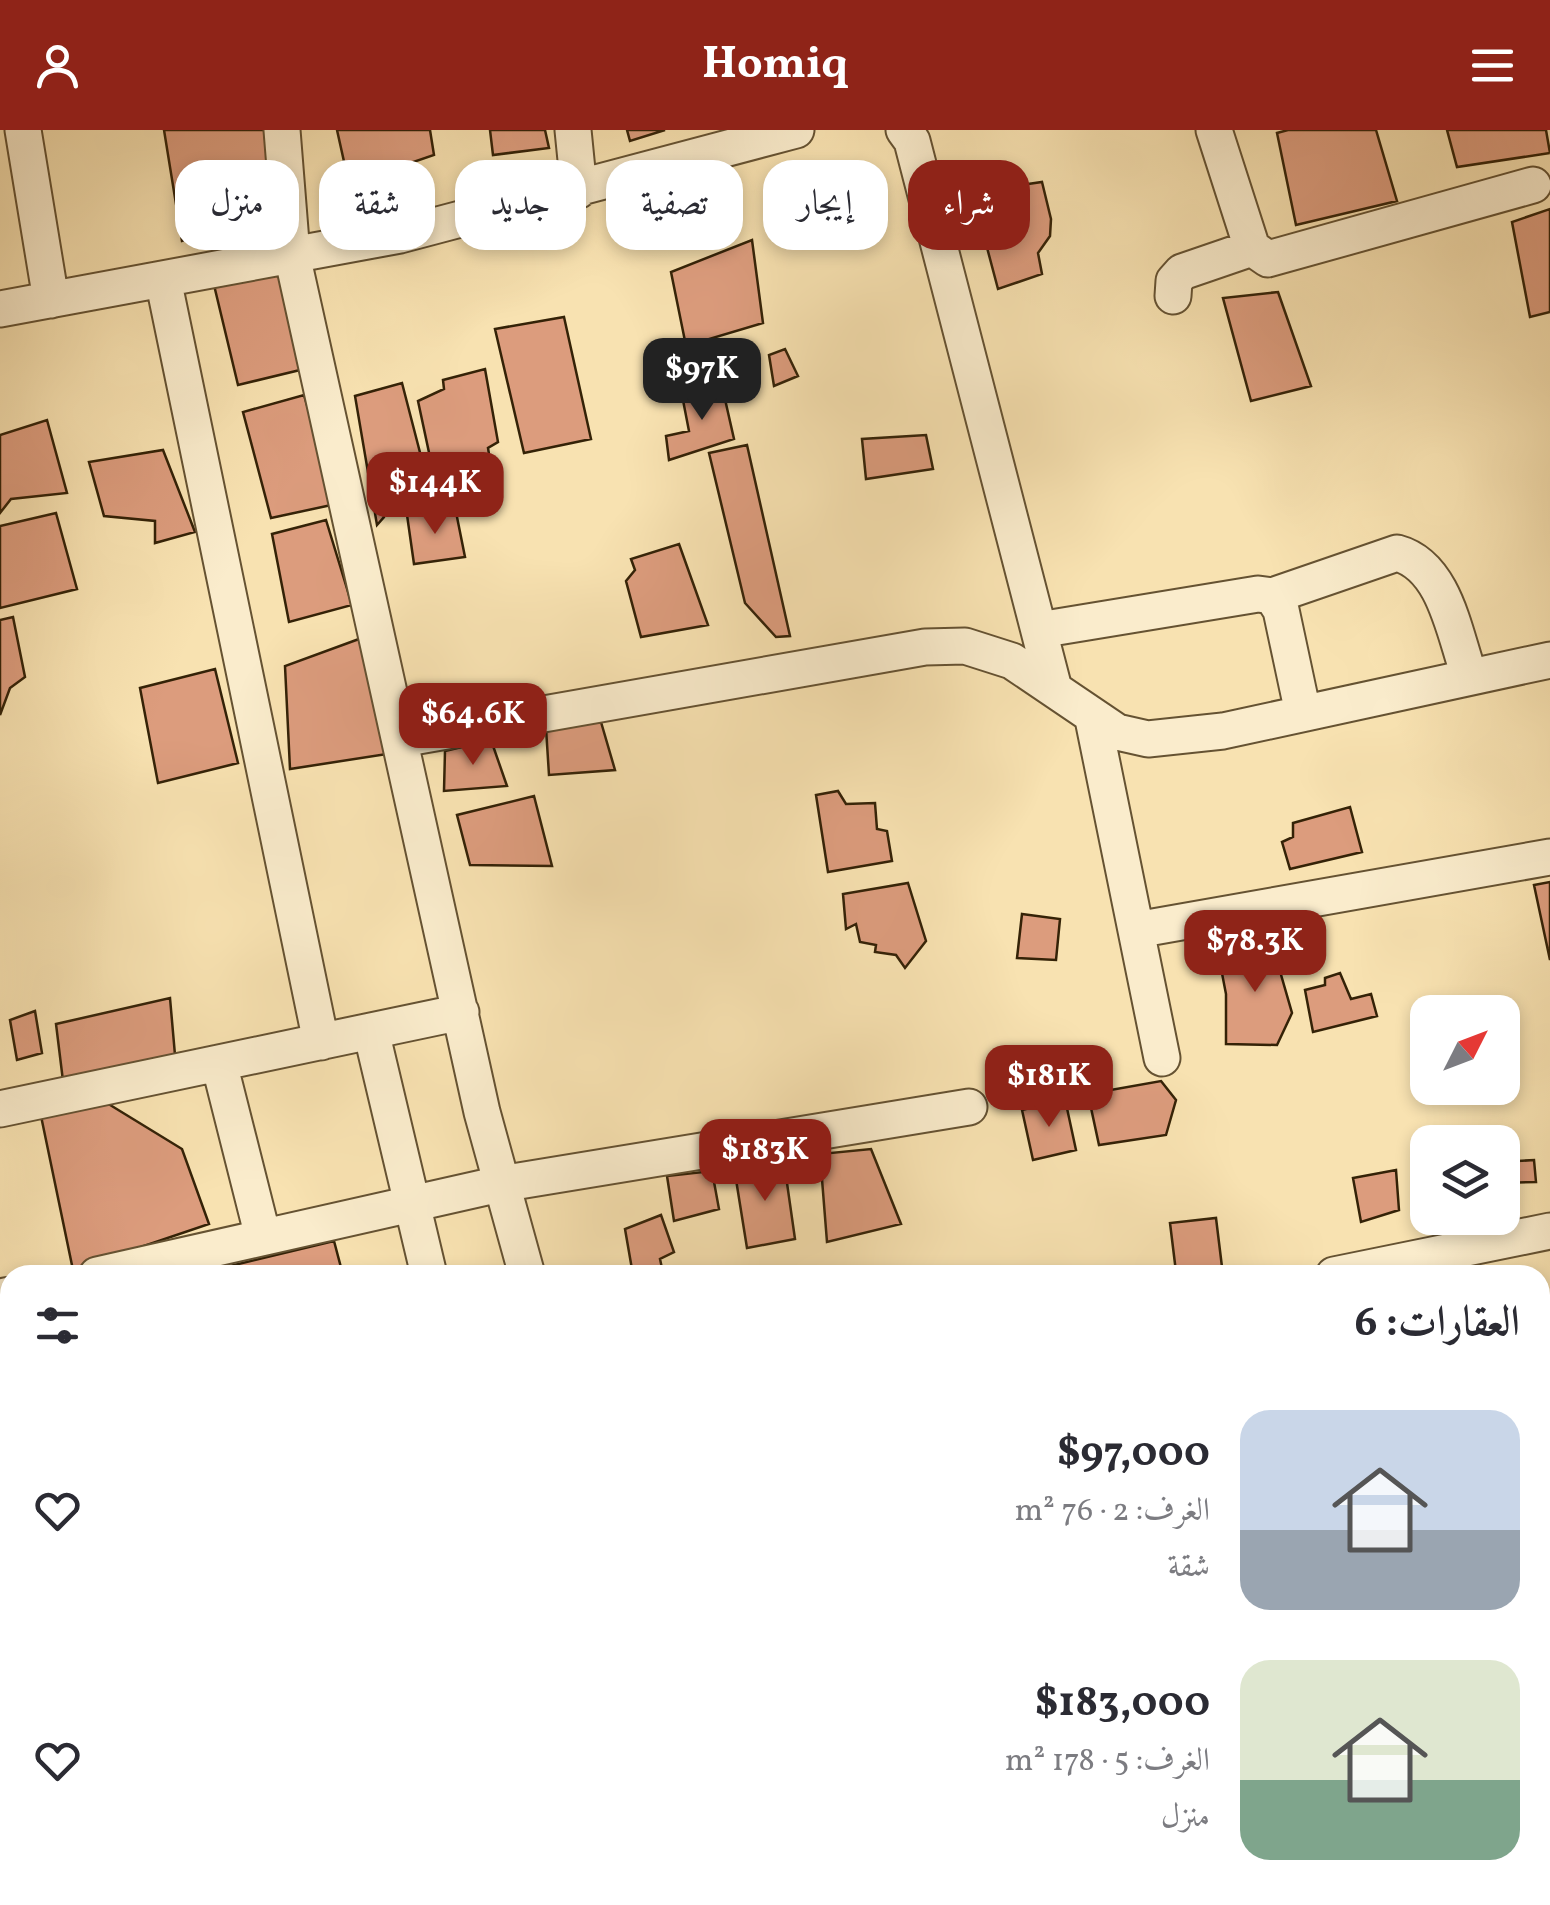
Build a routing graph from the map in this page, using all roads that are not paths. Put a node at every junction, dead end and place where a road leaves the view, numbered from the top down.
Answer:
1 (23, 130) edge
2 (282, 130) edge
3 (573, 130) edge
4 (796, 130) edge
5 (904, 130) edge
6 (1214, 130) edge
7 (576, 160) edge
8 (1533, 185) dead end
9 (586, 188) edge
10 (455, 221) edge
11 (1252, 248) junction
12 (292, 255) junction
13 (163, 279) junction
14 (1174, 296) dead end
15 (52, 300) junction
16 (0, 310) edge
17 (1272, 596) junction
18 (1039, 630) junction
19 (1550, 660) edge
20 (1469, 675) junction
21 (1054, 689) junction
22 (1304, 713) junction
23 (1093, 719) junction
24 (400, 739) junction
25 (1550, 857) edge
26 (1136, 930) junction
27 (462, 1012) junction
28 (371, 1032) junction
29 (321, 1042) junction
30 (1162, 1058) dead end
31 (219, 1063) junction
32 (969, 1107) dead end
33 (0, 1109) edge
34 (500, 1184) junction
35 (409, 1204) junction
36 (1550, 1232) edge
37 (263, 1238) junction
38 (142, 1265) edge
39 (426, 1265) edge
40 (524, 1265) edge
41 (1384, 1265) edge

1 - 15 street
2 - 12 street
3 - 7 street
4 - 9 street
5 - 18 street
6 - 11 street
8 - 11 street
10 - 12 street
11 - 14 street
12 - 13 street
12 - 24 street
13 - 15 street
13 - 29 street
15 - 16 street
17 - 18 street
17 - 20 street
17 - 22 street
18 - 21 street
19 - 20 street
20 - 22 street
21 - 23 street
21 - 24 street
22 - 23 street
23 - 26 street
24 - 27 street
25 - 26 street
26 - 30 street
27 - 28 street
27 - 34 street
28 - 29 street
28 - 35 street
29 - 31 street
31 - 33 street
31 - 37 street
32 - 34 street
34 - 35 street
34 - 40 street
35 - 37 street
35 - 39 street
36 - 41 street
37 - 38 street

